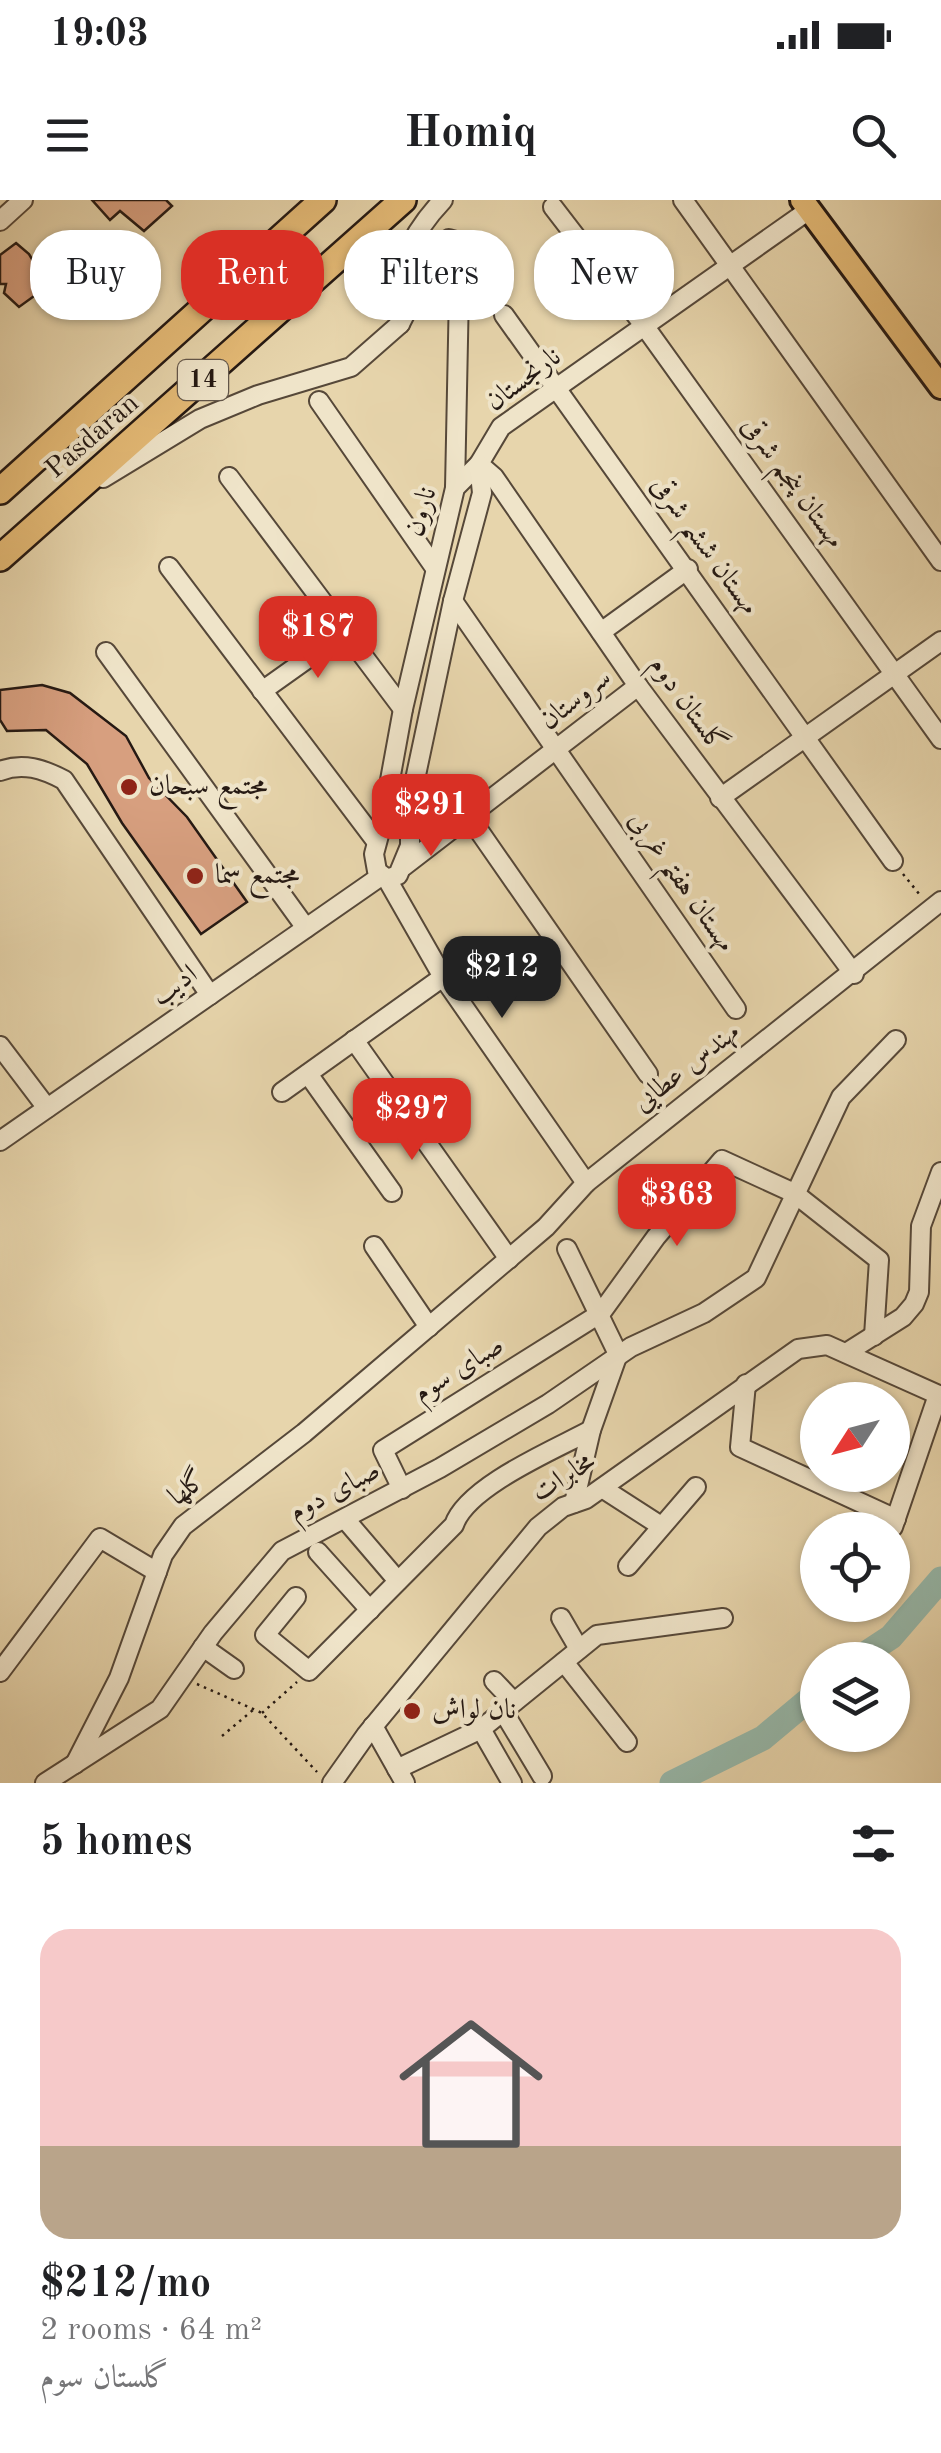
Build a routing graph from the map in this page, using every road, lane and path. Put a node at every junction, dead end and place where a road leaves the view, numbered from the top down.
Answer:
1 (23, 200) edge
2 (323, 200) edge
3 (404, 200) edge
4 (421, 200) edge
5 (443, 200) edge
6 (684, 200) edge
7 (806, 205) edge
8 (552, 207) dead end
9 (0, 221) edge
10 (370, 229) junction
11 (729, 264) junction
12 (507, 320) edge
13 (400, 324) junction
14 (643, 324) junction
15 (941, 386) edge
16 (555, 391) junction
17 (319, 401) dead end
18 (479, 464) junction
19 (228, 477) dead end
20 (455, 488) junction
21 (0, 491) edge
22 (68, 498) junction
23 (0, 558) edge
24 (941, 562) edge
25 (169, 567) dead end
26 (435, 568) junction
27 (688, 569) junction
28 (453, 601) junction
29 (345, 632) junction
30 (601, 632) junction
31 (941, 641) edge
32 (106, 652) dead end
33 (897, 674) junction
34 (638, 686) junction
35 (262, 691) junction
36 (404, 709) junction
37 (808, 736) junction
38 (941, 739) edge
39 (556, 752) junction
40 (0, 771) edge
41 (720, 798) junction
42 (468, 815) junction
43 (406, 822) junction
44 (379, 833) junction
45 (893, 861) joint
46 (404, 866) junction
47 (384, 877) junction
48 (936, 906) edge
49 (306, 928) junction
50 (854, 974) junction
51 (443, 978) junction
52 (210, 995) junction
53 (736, 1008) dead end
54 (354, 1040) junction
55 (896, 1040) dead end
56 (0, 1046) edge
57 (308, 1074) junction
58 (648, 1074) dead end
59 (282, 1092) dead end
60 (47, 1108) junction
61 (0, 1141) edge
62 (941, 1172) edge
63 (586, 1183) junction
64 (392, 1192) dead end
65 (794, 1193) junction
66 (374, 1246) dead end
67 (567, 1249) dead end
68 (508, 1259) junction
69 (601, 1314) junction
70 (429, 1326) junction
71 (874, 1336) junction
72 (846, 1353) junction
73 (618, 1354) junction
74 (746, 1384) junction
75 (940, 1396) edge
76 (591, 1430) junction
77 (602, 1488) junction
78 (696, 1488) dead end
79 (402, 1489) junction
80 (574, 1503) junction
81 (870, 1512) edge
82 (898, 1512) edge
83 (345, 1519) junction
84 (661, 1526) junction
85 (318, 1552) dead end
86 (628, 1566) dead end
87 (157, 1572) junction
88 (398, 1581) junction
89 (296, 1597) dead end
90 (370, 1610) junction
91 (561, 1618) dead end
92 (722, 1618) dead end
93 (203, 1647) junction
94 (572, 1656) junction
95 (234, 1668) dead end
96 (309, 1671) junction
97 (0, 1672) edge
98 (182, 1677) junction
99 (494, 1681) dead end
100 (509, 1707) junction
101 (254, 1709) junction
102 (262, 1713) junction
103 (373, 1726) junction
104 (481, 1729) junction
105 (222, 1736) dead end
106 (626, 1742) dead end
107 (75, 1764) junction
108 (401, 1776) edge
109 (542, 1776) dead end
110 (44, 1783) edge
111 (329, 1783) edge
112 (512, 1783) edge

1 - 9 street
2 - 21 highway, Pasdaran / 14
3 - 10 highway, Pasdaran / 14
4 - 10 highway
5 - 13 street
6 - 11 street
7 - 11 street, نارنجستان
7 - 15 main road
8 - 14 street, مهستان پنجم شرقی
10 - 22 highway, Pasdaran / 14
11 - 14 street, نارنجستان
11 - 24 street
12 - 16 street, مهستان ششم شرقی
13 - 20 street
13 - 22 street
14 - 16 street, نارنجستان
14 - 33 street, مهستان پنجم شرقی
16 - 18 street, نارنجستان
16 - 27 street, مهستان ششم شرقی
17 - 26 street
18 - 20 street, نارون
18 - 28 street, نارون
18 - 30 street, گلستان دوم
19 - 29 street
20 - 26 street, نارون
22 - 23 highway, Pasdaran / 14
25 - 35 street
26 - 36 street, نارون
27 - 30 street
27 - 37 street, مهستان ششم شرقی
28 - 39 street, مهستان هفتم غربی
28 - 43 street, نارون
29 - 35 street
29 - 36 street
30 - 34 street, گلستان دوم
31 - 33 street
32 - 49 street
33 - 37 street
33 - 38 street, مهستان پنجم شرقی
34 - 39 street, سروستان
34 - 41 street, گلستان دوم
35 - 44 street
36 - 44 street, نارون
37 - 41 street
37 - 45 street, مهستان ششم شرقی
39 - 42 street, سروستان
39 - 53 street, مهستان هفتم غربی
40 - 52 street
41 - 50 street, گلستان دوم
42 - 46 street, سروستان
42 - 58 street
43 - 44 street
43 - 46 street, نارون
44 - 47 street
45 - 48 path
46 - 47 street, سروستان
47 - 49 street, ادیب
47 - 51 street
48 - 50 street, مهندس عطایی
49 - 52 street, ادیب
50 - 63 street, مهندس عطایی
51 - 54 street
51 - 63 street
52 - 60 street, ادیب
54 - 57 street
54 - 68 street
55 - 65 street, صبای دوم
56 - 60 street
57 - 59 street
57 - 64 street
60 - 61 street, ادیب
62 - 71 street
63 - 68 street, مهندس عطایی
65 - 69 street
65 - 71 street
65 - 73 street, صبای دوم
66 - 70 street
67 - 69 street
68 - 70 street, مهندس عطایی
69 - 73 street
69 - 79 street, صبای سوم
70 - 87 street, گلها
71 - 72 street
72 - 74 street, مخابرات
72 - 75 street, مخابرات
73 - 76 street
73 - 79 street, صبای دوم
74 - 77 street, مخابرات
74 - 81 street
75 - 82 street
76 - 80 street
76 - 88 street
77 - 80 street, مخابرات
77 - 84 street
78 - 84 street
79 - 83 street, صبای دوم
80 - 103 street, مخابرات
83 - 88 street
83 - 93 street, صبای دوم
84 - 86 street
85 - 90 street
87 - 97 street
87 - 107 street, گلها
88 - 90 street
89 - 96 street
90 - 96 street
91 - 94 street
92 - 94 street
93 - 95 street
93 - 98 street, صبای دوم
94 - 100 street
94 - 106 street
96 - 102 path
98 - 101 path
98 - 107 street, صبای دوم
99 - 100 street
100 - 104 street
100 - 109 street
101 - 102 path
101 - 105 path
102 - 111 path
103 - 108 street
103 - 111 street, مخابرات
104 - 108 street
104 - 112 street
107 - 110 street, صبای دوم

